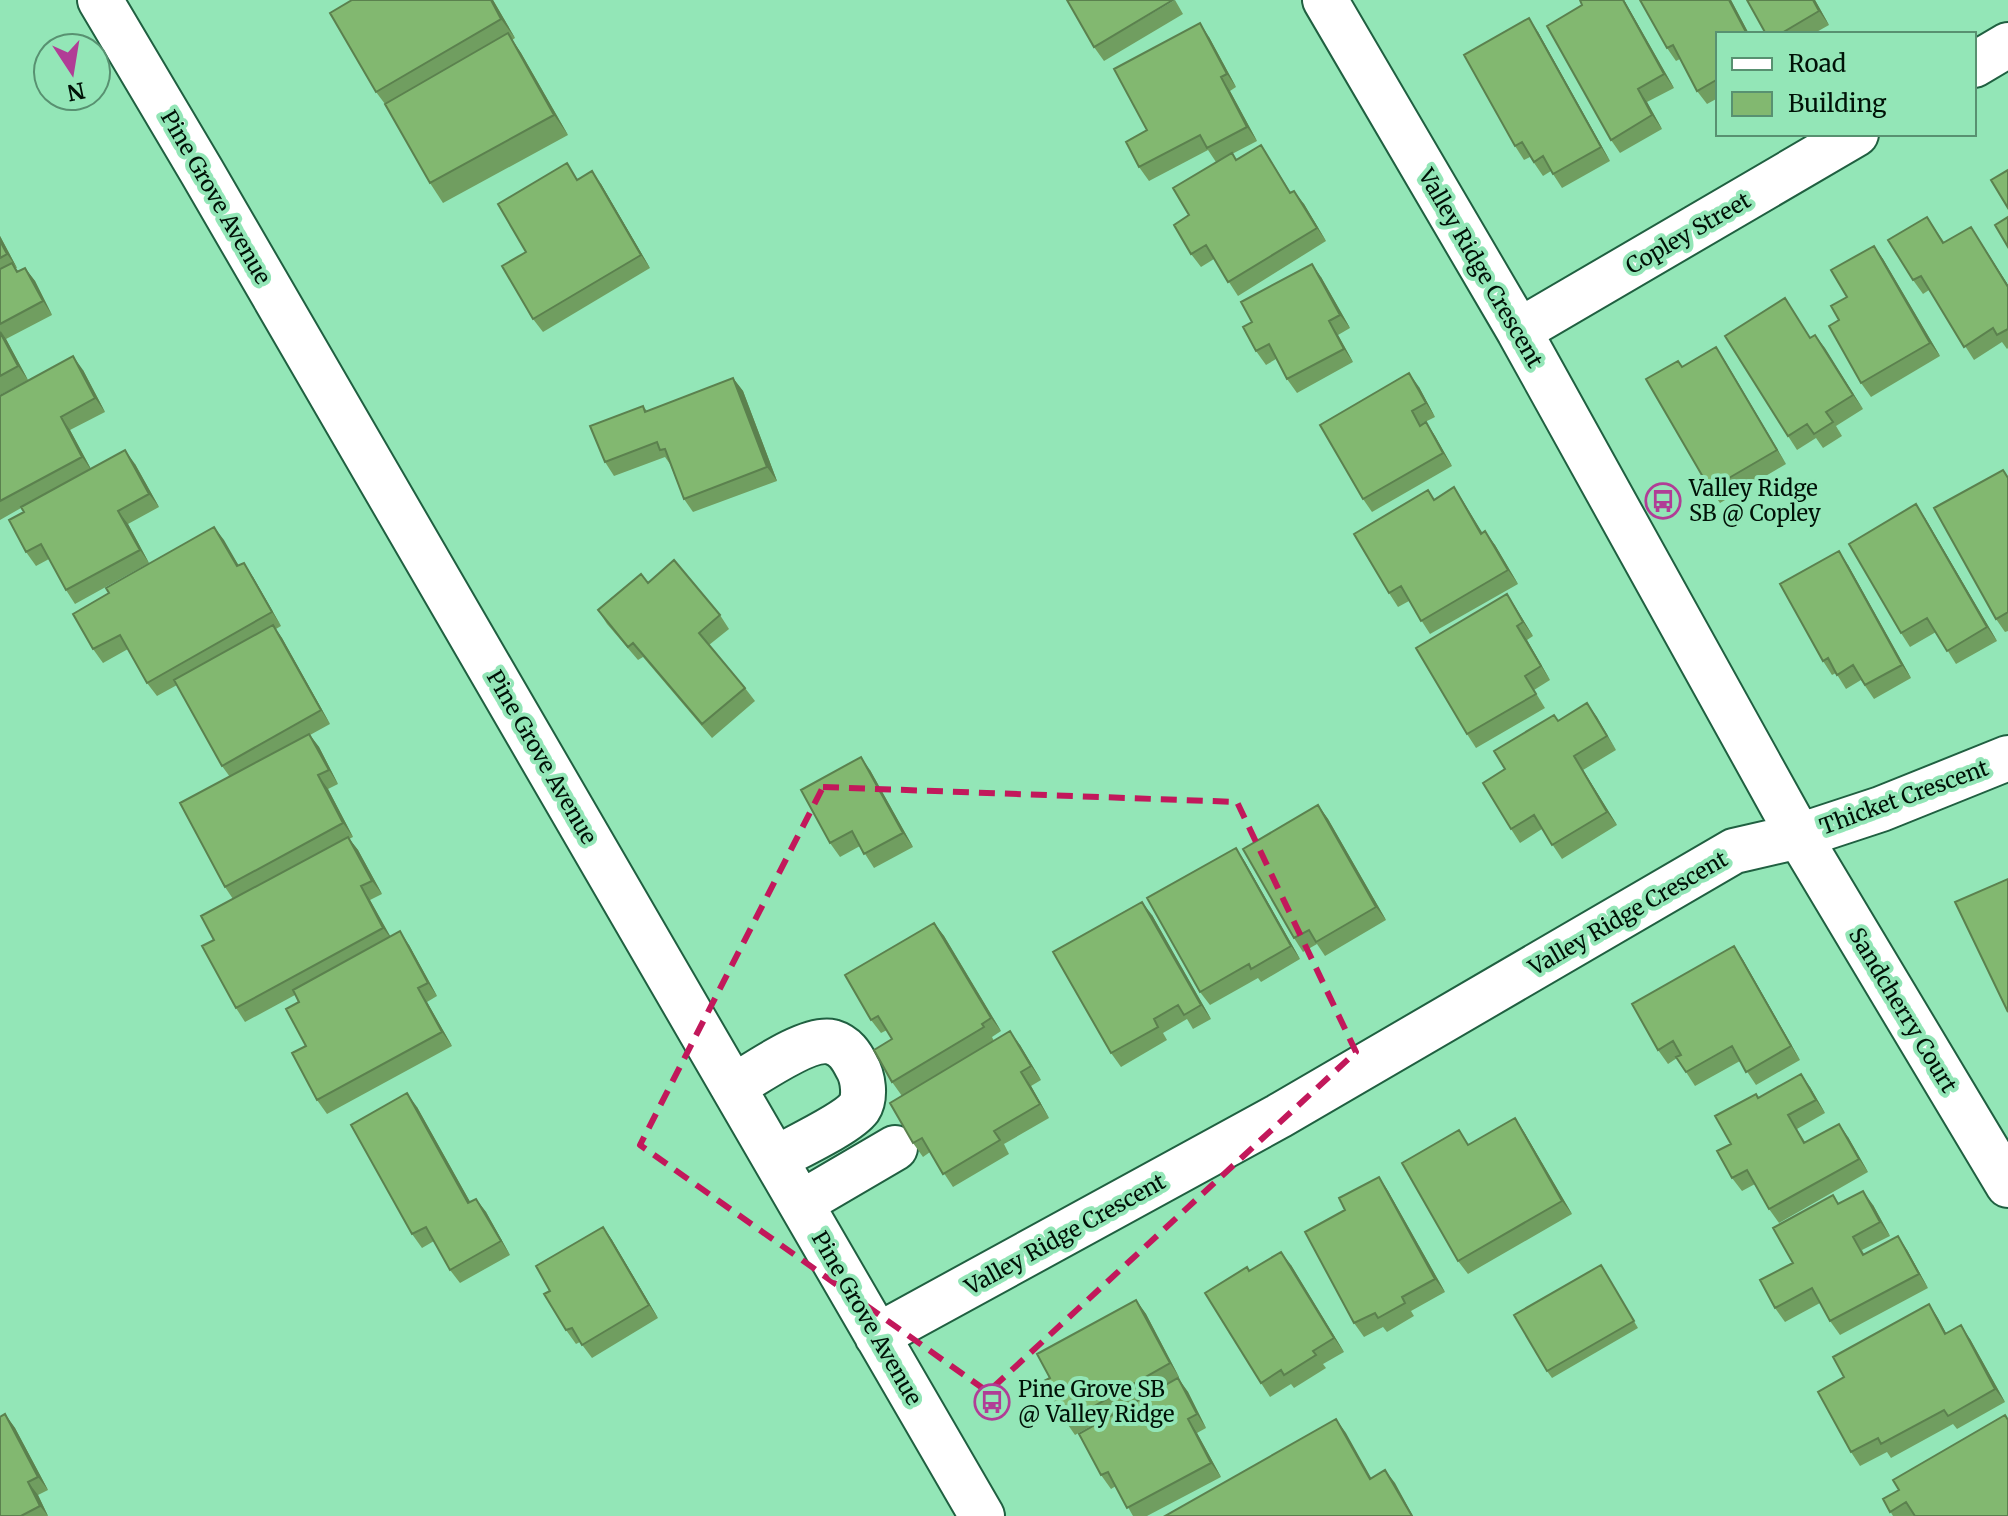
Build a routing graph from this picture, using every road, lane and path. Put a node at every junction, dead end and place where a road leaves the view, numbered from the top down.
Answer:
1 (100, 0) edge
2 (1325, 0) edge
3 (2008, 45) edge
4 (1976, 64) edge
5 (1853, 136) edge
6 (1519, 331) junction
7 (2008, 758) edge
8 (1799, 836) junction
9 (733, 1087) junction
10 (895, 1148) dead end
11 (775, 1159) junction
12 (2008, 1185) edge
13 (801, 1203) junction
14 (877, 1336) junction
15 (982, 1516) edge

1 - 9 street, Pine Grove Avenue
2 - 6 street, Valley Ridge Crescent
3 - 4 street
5 - 6 street, Copley Street
6 - 8 street, Valley Ridge Crescent
7 - 8 street, Thicket Crescent
8 - 12 street, Sandcherry Court
8 - 14 street, Valley Ridge Crescent
9 - 11 street, Pine Grove Avenue
9 - 11 street
10 - 13 street
11 - 13 street, Pine Grove Avenue
13 - 14 street, Pine Grove Avenue
14 - 15 street, Pine Grove Avenue

